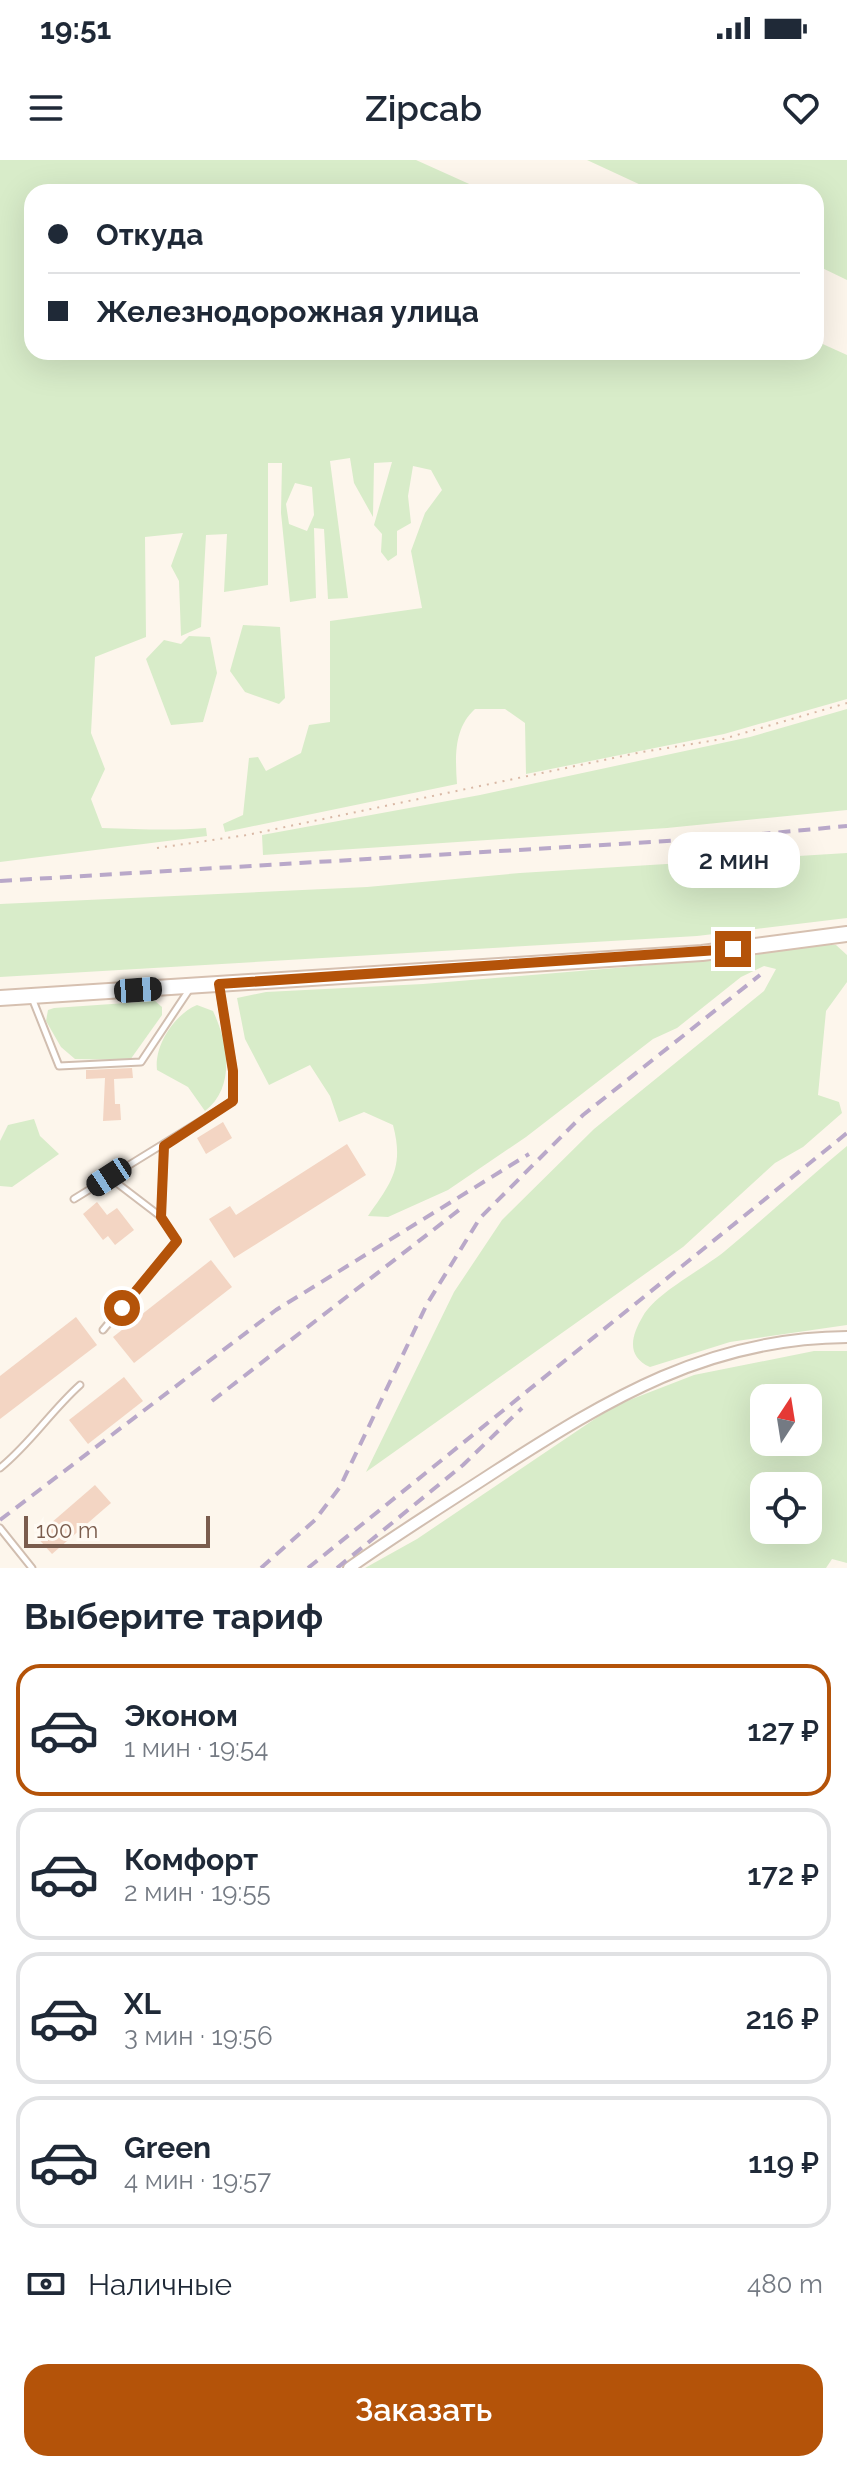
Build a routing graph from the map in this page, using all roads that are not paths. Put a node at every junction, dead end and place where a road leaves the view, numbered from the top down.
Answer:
1 (847, 934) edge
2 (219, 984) junction
3 (191, 986) junction
4 (31, 997) junction
5 (0, 998) edge
6 (164, 1146) junction
7 (109, 1177) junction
8 (74, 1199) dead end
9 (161, 1217) junction
10 (103, 1330) dead end
11 (847, 1337) edge
12 (80, 1385) dead end
13 (0, 1468) edge
14 (0, 1528) edge
15 (32, 1568) edge
16 (349, 1568) edge

1 - 2 main road
2 - 3 main road
2 - 6 lane
3 - 4 main road
3 - 4 lane
4 - 5 main road
6 - 7 lane
6 - 9 lane
7 - 8 lane
7 - 9 lane
9 - 10 lane
11 - 16 street
12 - 13 lane
14 - 15 lane

